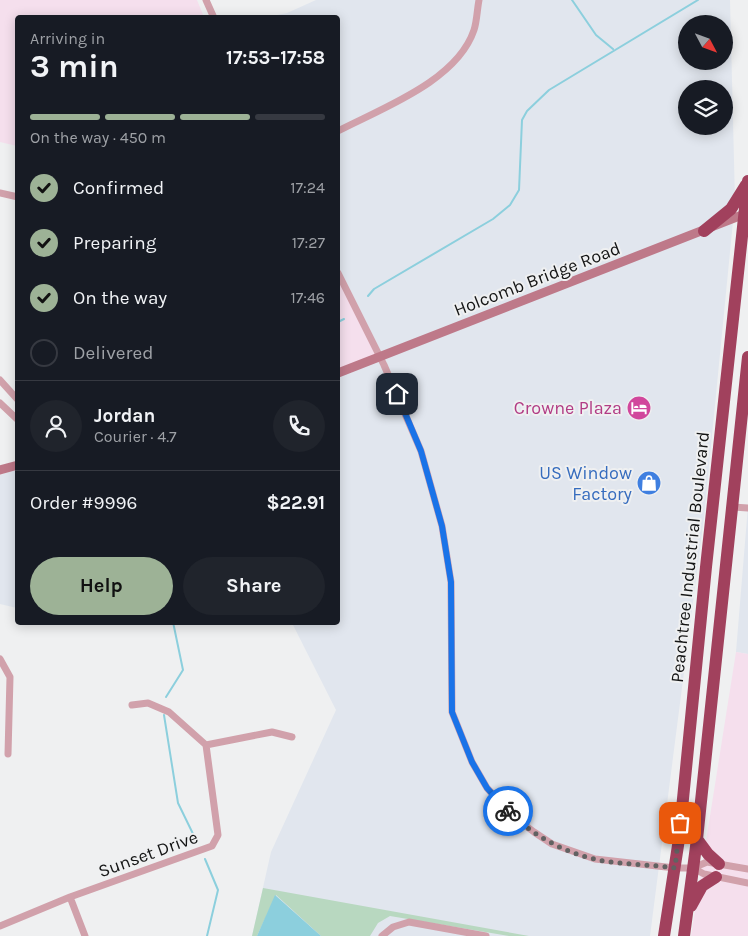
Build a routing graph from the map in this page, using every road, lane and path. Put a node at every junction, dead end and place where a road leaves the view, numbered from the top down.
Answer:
1 (206, 0) edge
2 (479, 0) edge
3 (213, 15) edge
4 (340, 130) edge
5 (748, 181) edge
6 (0, 194) edge
7 (15, 196) edge
8 (746, 214) edge
9 (704, 231) junction
10 (340, 277) edge
11 (380, 357) junction
12 (748, 357) edge
13 (340, 372) edge
14 (0, 380) edge
15 (15, 397) edge
16 (0, 403) edge
17 (15, 417) edge
18 (15, 466) edge
19 (0, 470) edge
20 (733, 507) junction
21 (748, 508) edge
22 (0, 660) edge
23 (132, 705) dead end
24 (292, 737) dead end
25 (206, 745) junction
26 (8, 754) dead end
27 (697, 839) junction
28 (719, 864) junction
29 (675, 868) junction
30 (693, 868) junction
31 (748, 869) edge
32 (716, 877) junction
33 (748, 882) edge
34 (70, 897) junction
35 (688, 913) junction
36 (0, 926) edge
37 (85, 936) edge
38 (382, 936) edge
39 (486, 936) edge
40 (664, 936) edge
41 (684, 936) edge

1 - 3 street
2 - 4 street
5 - 8 highway, Peachtree Industrial Boulevard
5 - 9 highway
6 - 7 street
8 - 9 street, Holcomb Bridge Road
8 - 29 highway, Peachtree Industrial Boulevard
9 - 11 street, Holcomb Bridge Road
10 - 11 street
11 - 13 street, Holcomb Bridge Road
11 - 29 street
12 - 20 highway, Peachtree Industrial Boulevard
14 - 15 street
16 - 17 street
18 - 19 street
20 - 21 street
20 - 27 highway, Peachtree Industrial Boulevard
22 - 26 street
23 - 25 street
24 - 25 street
25 - 34 street, Sunset Drive
27 - 28 highway
27 - 30 highway, Peachtree Industrial Boulevard
28 - 30 street
28 - 31 street
29 - 30 street
29 - 40 highway, Peachtree Industrial Boulevard
30 - 32 street
30 - 35 highway, Peachtree Industrial Boulevard
32 - 33 street
32 - 35 highway
34 - 36 street, Sunset Drive
34 - 37 street
35 - 41 highway, Peachtree Industrial Boulevard
38 - 39 street

